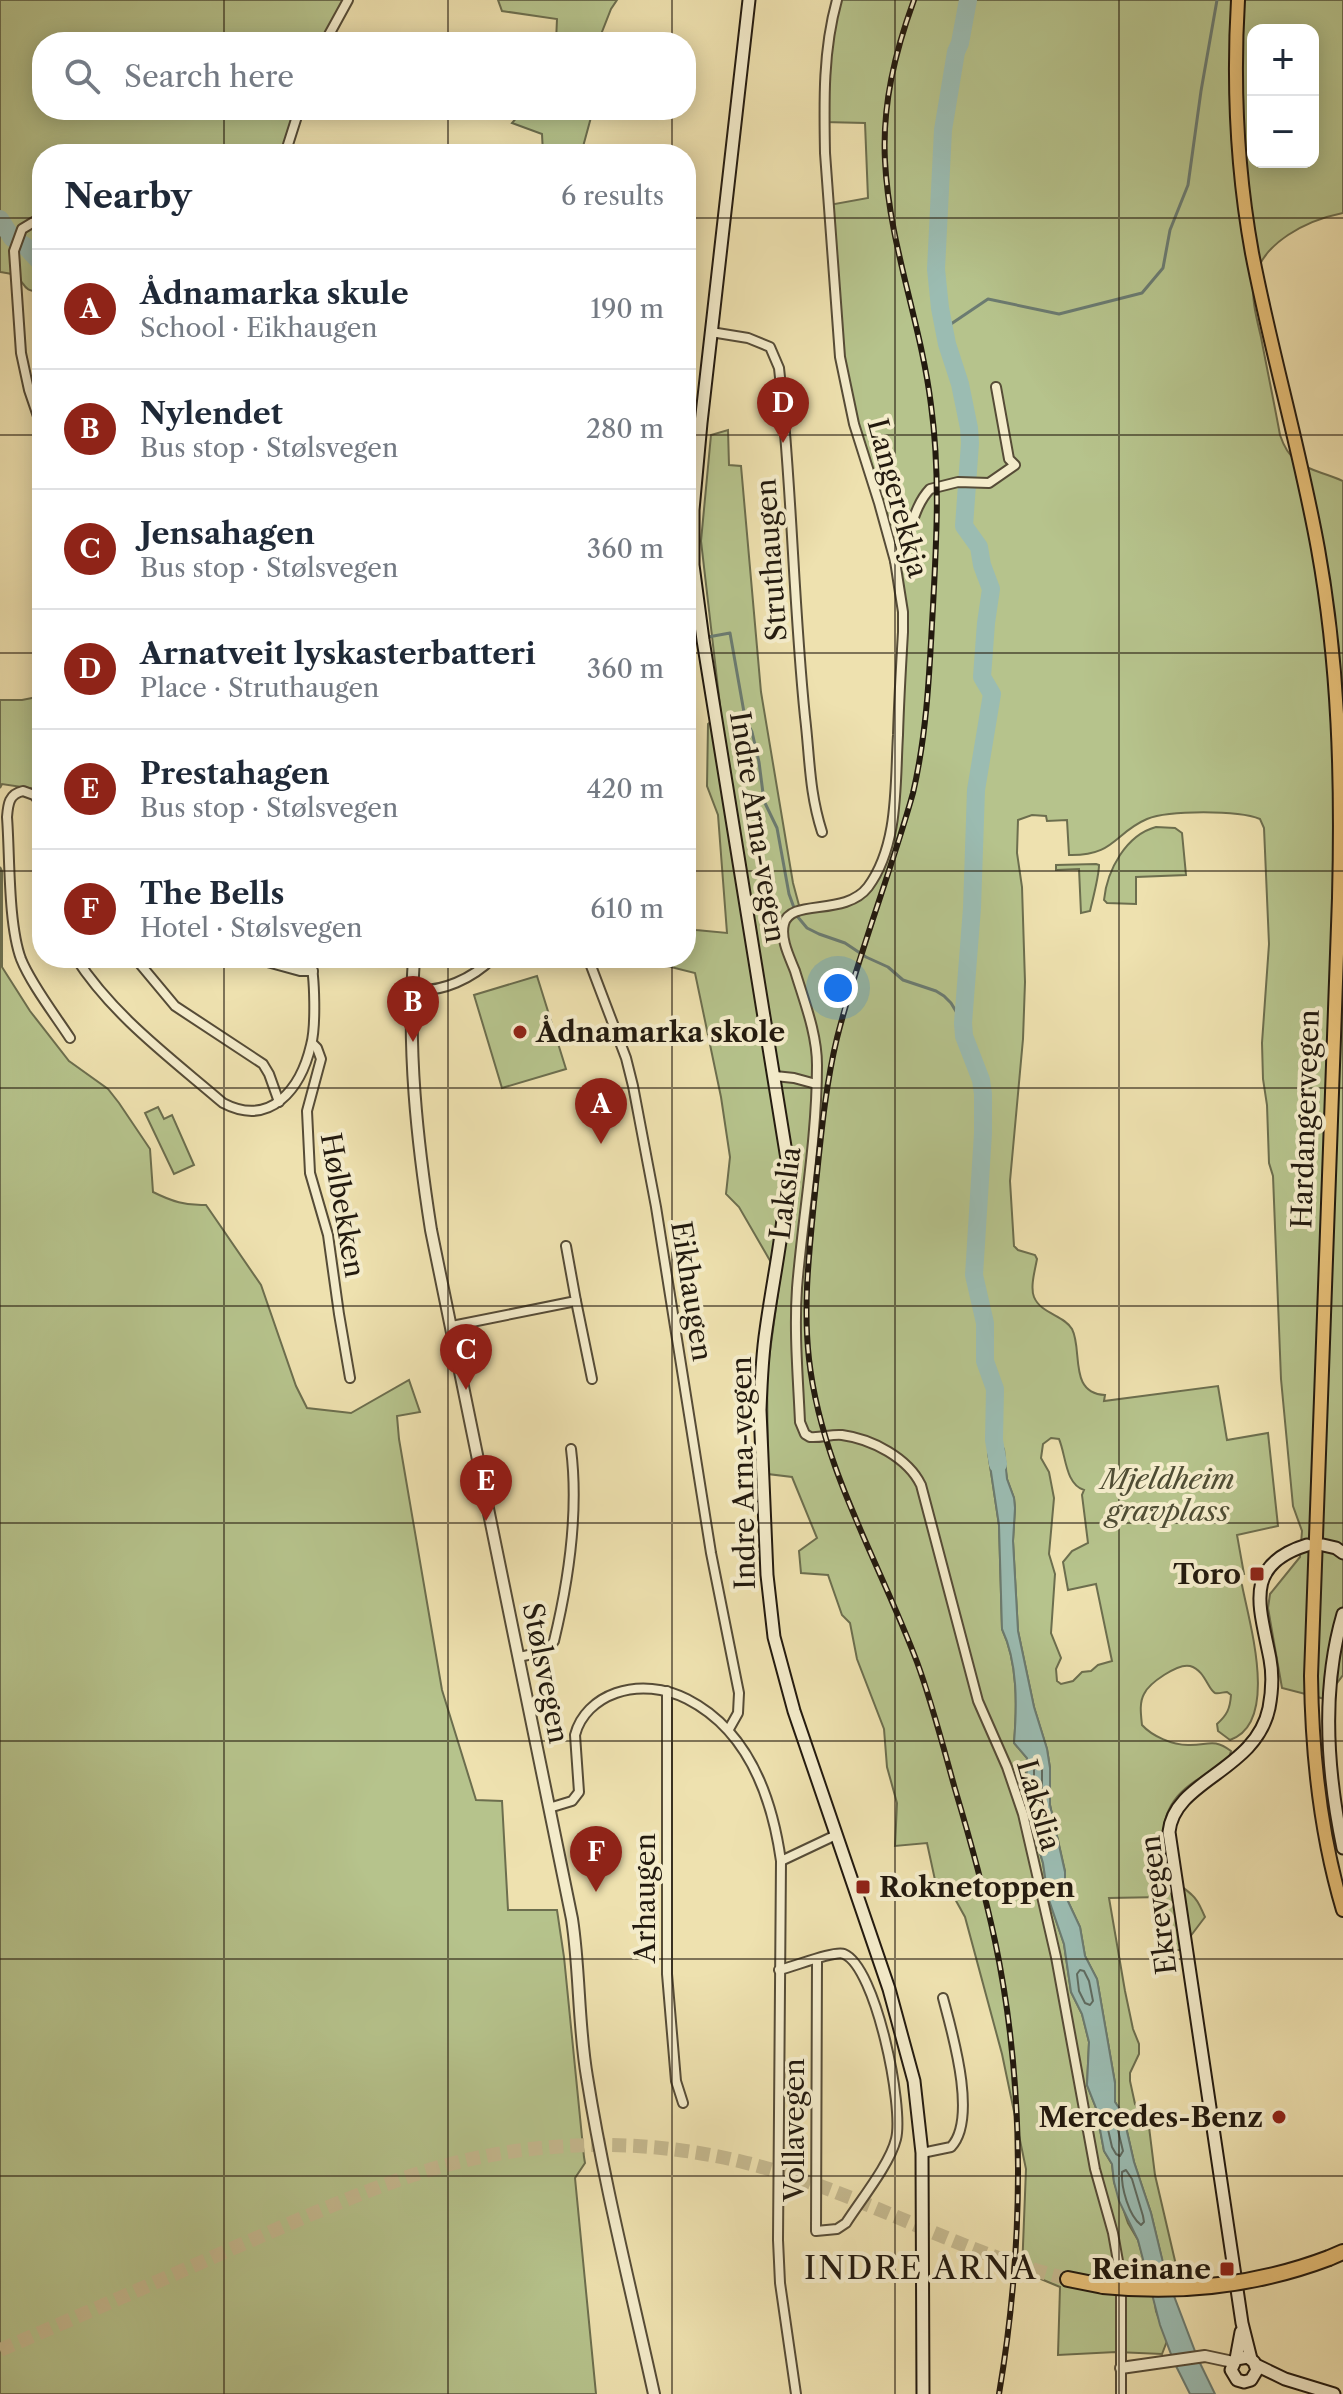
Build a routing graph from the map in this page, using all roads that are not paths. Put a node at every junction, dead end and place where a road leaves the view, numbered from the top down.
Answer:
1 (348, 0) edge
2 (749, 0) edge
3 (837, 0) edge
4 (1238, 0) edge
5 (330, 32) edge
6 (296, 120) edge
7 (288, 144) edge
8 (32, 222) edge
9 (711, 332) junction
10 (996, 387) dead end
11 (32, 399) edge
12 (696, 475) edge
13 (895, 561) junction
14 (696, 592) edge
15 (32, 794) edge
16 (822, 832) dead end
17 (83, 968) edge
18 (143, 968) edge
19 (289, 968) edge
20 (312, 968) edge
21 (413, 968) edge
22 (483, 968) edge
23 (592, 968) edge
24 (313, 971) junction
25 (412, 990) junction
26 (70, 1038) dead end
27 (312, 1043) junction
28 (775, 1076) junction
29 (816, 1084) junction
30 (279, 1102) junction
31 (566, 1246) dead end
32 (576, 1301) junction
33 (452, 1326) junction
34 (350, 1378) dead end
35 (592, 1379) dead end
36 (571, 1449) dead end
37 (1307, 1545) dead end
38 (1323, 1545) dead end
39 (1343, 1553) edge
40 (1343, 1614) edge
41 (519, 1657) junction
42 (667, 1691) junction
43 (729, 1729) junction
44 (1338, 1772) edge
45 (549, 1808) junction
46 (836, 1835) junction
47 (1343, 1848) edge
48 (781, 1861) junction
49 (1343, 1910) edge
50 (817, 1960) junction
51 (779, 1970) junction
52 (943, 1998) dead end
53 (683, 2103) dead end
54 (922, 2153) junction
55 (1336, 2255) edge
56 (1068, 2279) tunnel mouth
57 (1242, 2323) junction
58 (1234, 2361) junction
59 (1254, 2362) junction
60 (1121, 2368) junction
61 (1285, 2379) junction
62 (1251, 2380) junction
63 (654, 2394) edge
64 (796, 2394) edge
65 (923, 2394) edge
66 (1121, 2394) edge
67 (1334, 2394) edge

1 - 5 street
2 - 9 main road, Indre Arna-vegen
3 - 13 street, Langerekkja
4 - 49 main road, Hardangervegen
6 - 7 street
8 - 11 street
9 - 12 main road, Indre Arna-vegen
9 - 16 street, Struthaugen
10 - 13 street
13 - 29 street, Langerekkja
14 - 28 main road, Indre Arna-vegen
15 - 26 street
17 - 30 street
18 - 30 street
19 - 24 street
20 - 24 street, Hølbekken
21 - 25 street, Stølsvegen
22 - 25 street
23 - 43 street, Eikhaugen
24 - 27 street, Hølbekken
25 - 33 street, Stølsvegen
27 - 30 street, Hølbekken
27 - 34 street, Hølbekken
28 - 29 street
28 - 46 main road, Indre Arna-vegen
29 - 60 street, Lakslia
31 - 32 street
32 - 33 street
32 - 35 street
33 - 41 street, Stølsvegen
36 - 41 street
37 - 57 main road, Ekrevegen
38 - 39 main road
40 - 44 main road
41 - 45 street, Stølsvegen
42 - 43 street
42 - 45 street
42 - 53 street, Arhaugen
43 - 48 street, Vollavegen
44 - 47 main road
45 - 63 street, Stølsvegen
46 - 48 street
46 - 54 main road, Indre Arna-vegen
48 - 51 street, Vollavegen
50 - 50 street, Vollavegen
50 - 51 street, Vollavegen
51 - 64 street, Vollavegen
52 - 54 street
54 - 65 main road, Indre Arna-vegen
55 - 56 highway, bridge
57 - 58 main road, Ekrevegen
57 - 59 main road, Ekrevegen
58 - 59 main road
58 - 60 street
58 - 62 main road
59 - 61 main road
59 - 62 main road
60 - 66 street, Lakslia
61 - 62 main road
61 - 67 main road

